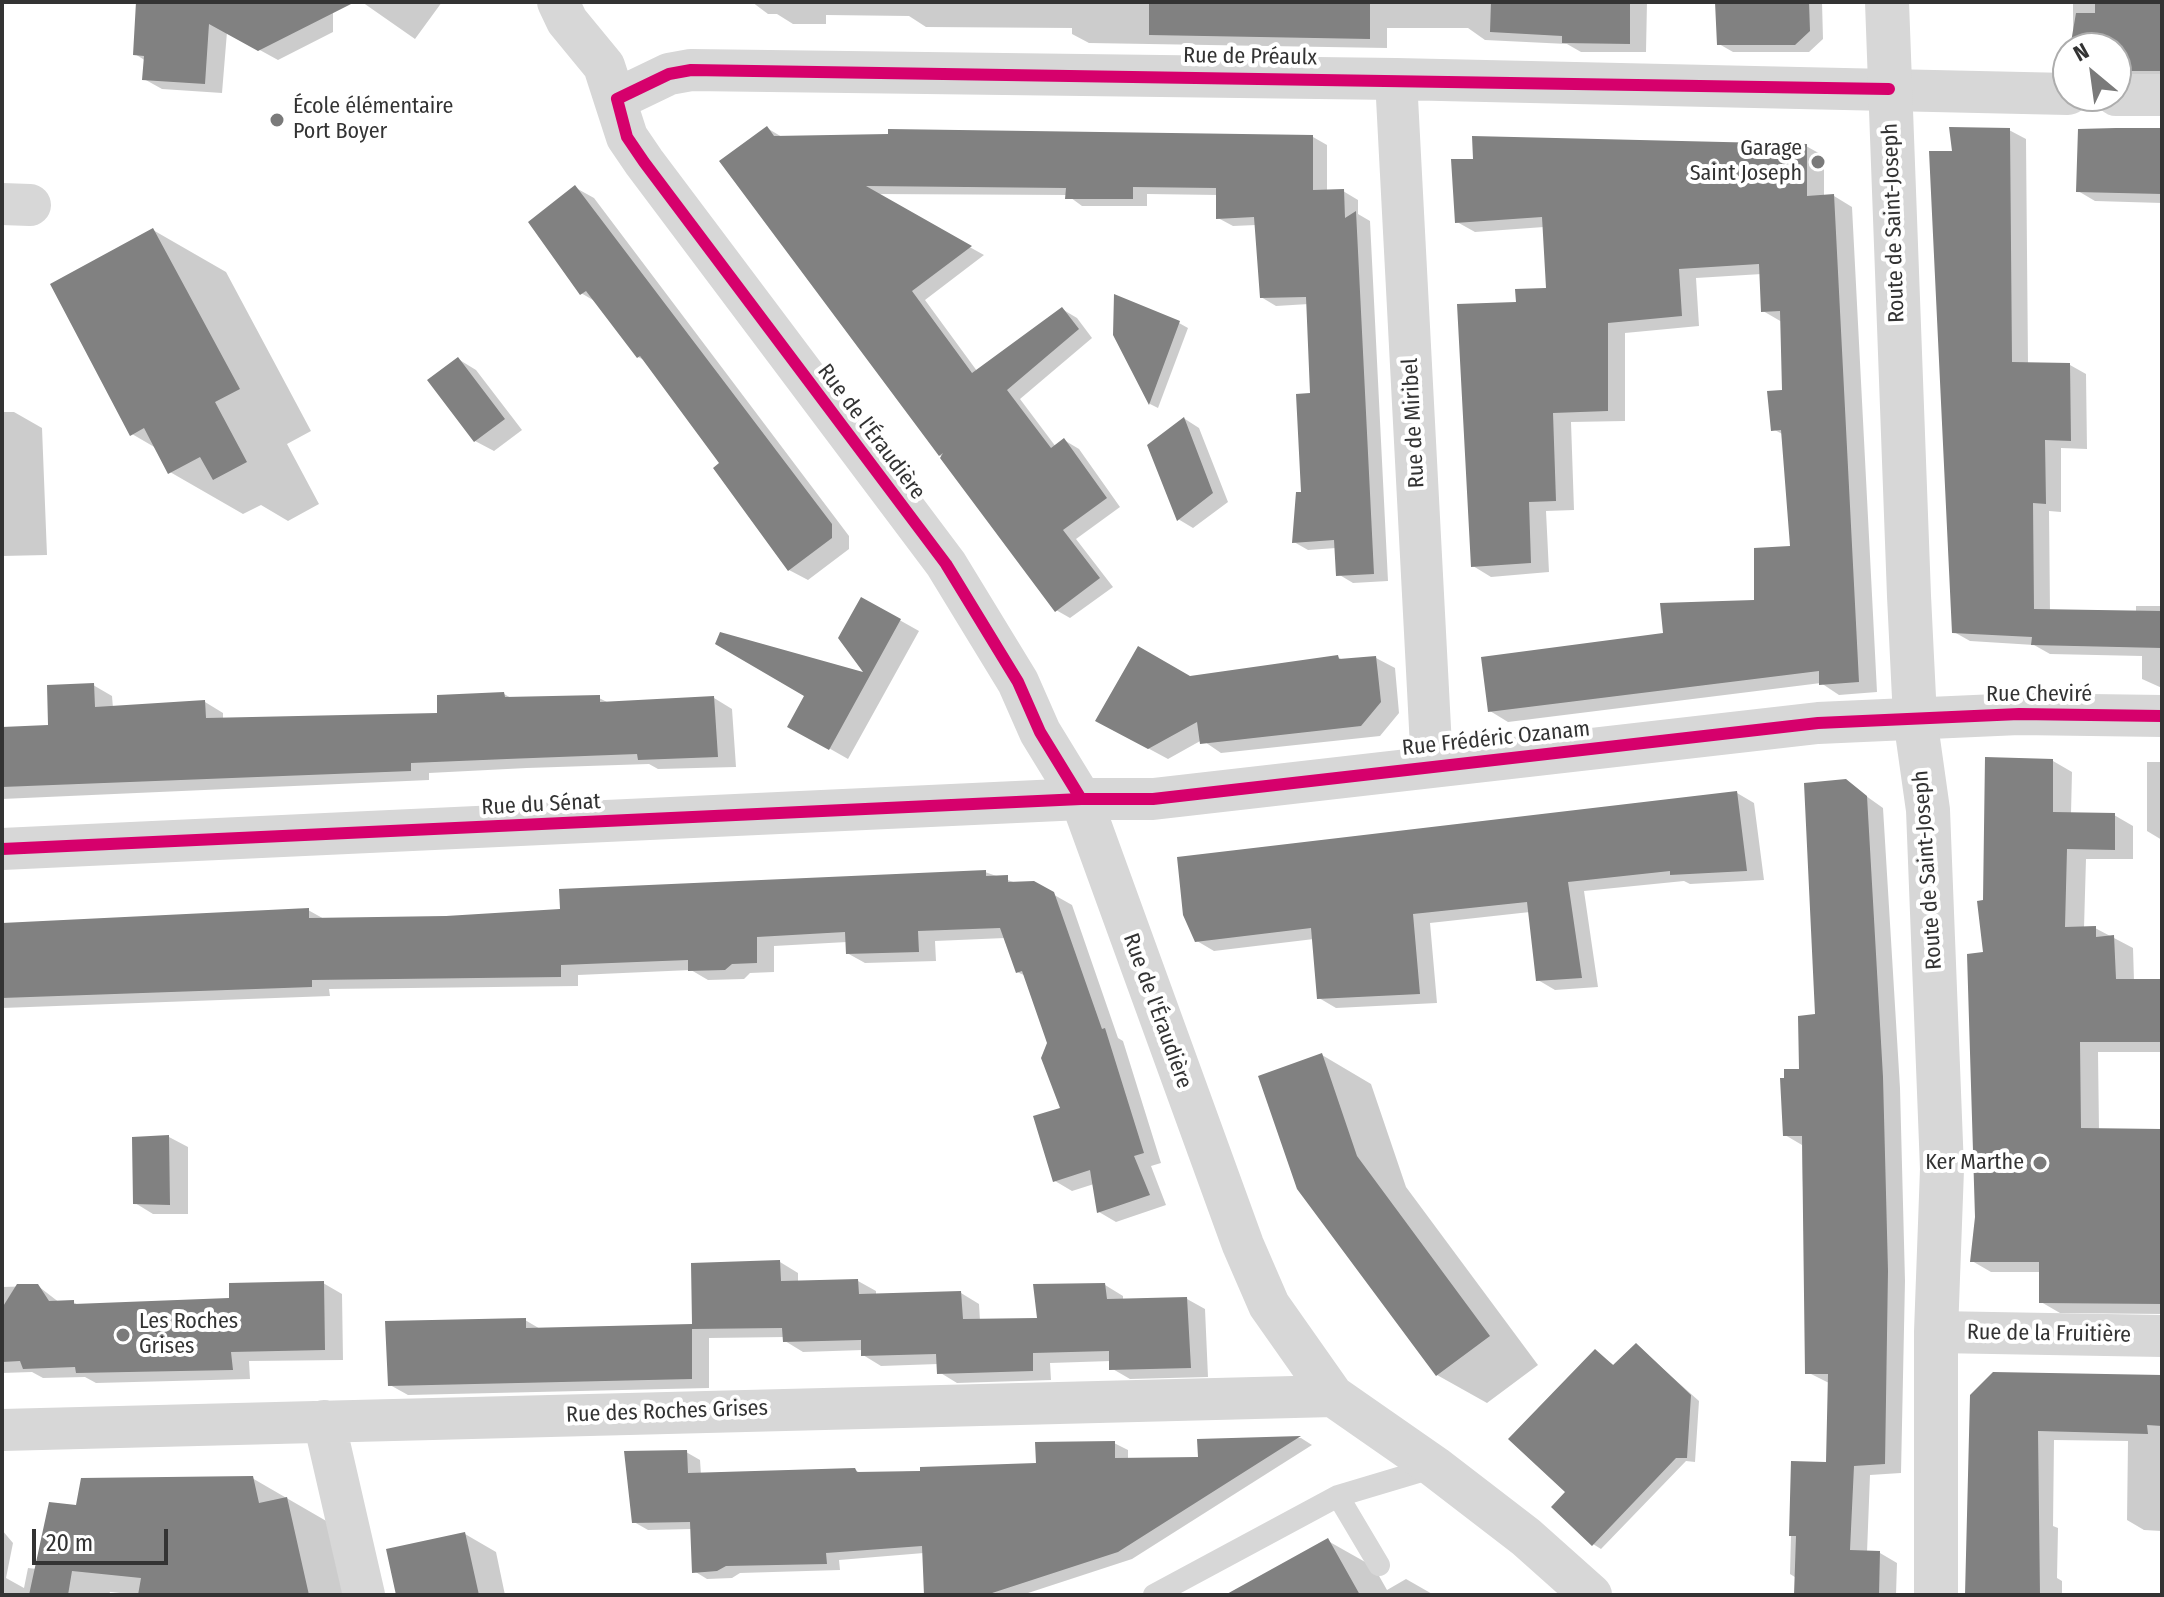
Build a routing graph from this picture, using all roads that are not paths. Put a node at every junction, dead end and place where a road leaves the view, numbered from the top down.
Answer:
1 (558, 2) edge
2 (1887, 2) edge
3 (1396, 79) junction
4 (1889, 89) junction
5 (2052, 94) edge
6 (2132, 95) edge
7 (2162, 95) edge
8 (617, 99) junction
9 (2162, 716) edge
10 (1915, 718) junction
11 (1432, 766) junction
12 (1081, 799) junction
13 (2, 849) edge
14 (1936, 1332) junction
15 (2162, 1336) edge
16 (1333, 1396) junction
17 (324, 1421) junction
18 (3, 1434) edge
19 (1435, 1467) junction
20 (1338, 1496) junction
21 (1379, 1565) dead end
22 (364, 1595) edge
23 (1154, 1595) edge
24 (1591, 1595) edge
25 (1936, 1595) edge

1 - 8 street, Rue de l'Éraudière
2 - 4 street, Route de Saint-Joseph
3 - 4 street, Rue de Préaulx
3 - 8 street, Rue de Préaulx
3 - 11 street, Rue de Miribel
4 - 5 street, Rue de Préaulx
4 - 10 street, Route de Saint-Joseph
6 - 7 street
8 - 12 street, Rue de l'Éraudière
9 - 10 street, Rue Cheviré
10 - 11 street, Rue Frédéric Ozanam
10 - 14 street, Route de Saint-Joseph
11 - 12 street, Rue Frédéric Ozanam
12 - 13 street, Rue du Sénat
12 - 16 street, Rue de l'Éraudière
14 - 15 street, Rue de la Fruitière
14 - 25 street, Route de Saint-Joseph
16 - 17 street, Rue des Roches Grises
16 - 19 street, Rue de l'Éraudière
17 - 18 street, Rue des Roches Grises
17 - 22 street
19 - 20 lane
19 - 24 street, Rue de l'Éraudière
20 - 21 lane
20 - 23 lane

